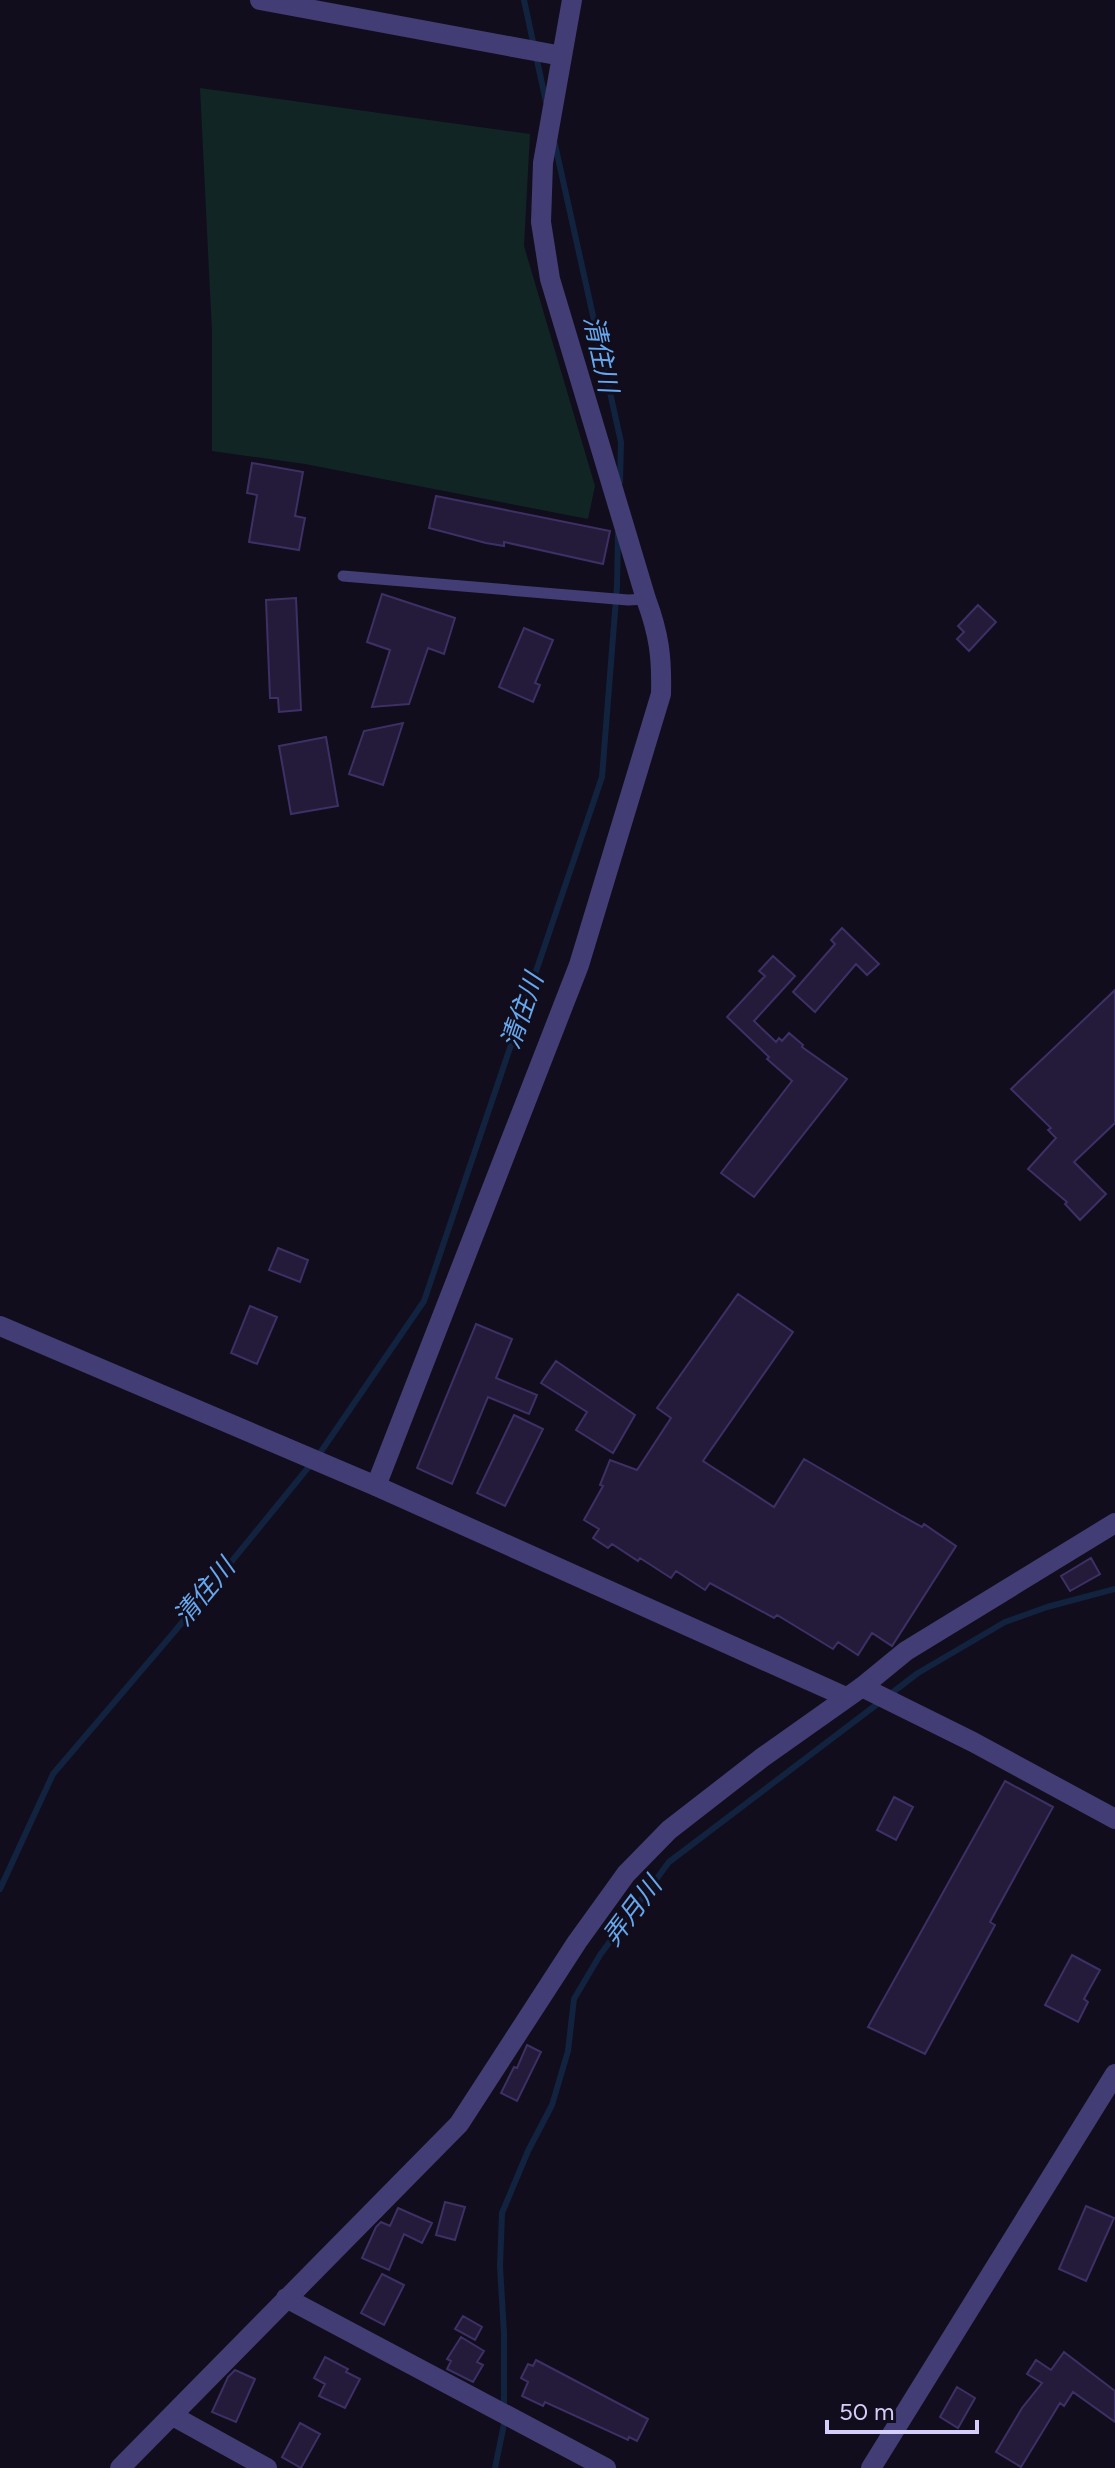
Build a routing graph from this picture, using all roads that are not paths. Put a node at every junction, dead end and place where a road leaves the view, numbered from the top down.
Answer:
1 (260, 0) edge
2 (572, 0) edge
3 (562, 56) junction
4 (343, 576) dead end
5 (646, 599) junction
6 (0, 1326) edge
7 (376, 1486) junction
8 (1115, 1523) edge
9 (854, 1692) junction
10 (1115, 1819) edge
11 (1115, 2074) edge
12 (286, 2298) junction
13 (173, 2416) junction
14 (120, 2468) edge
15 (267, 2468) edge
16 (606, 2468) edge
17 (871, 2468) edge

1 - 3 street
2 - 3 street
3 - 5 street
4 - 5 lane
5 - 7 street
6 - 7 street
7 - 9 street
8 - 9 street
9 - 10 street
9 - 12 street
11 - 17 street
12 - 13 street
12 - 16 street
13 - 14 street
13 - 15 street

